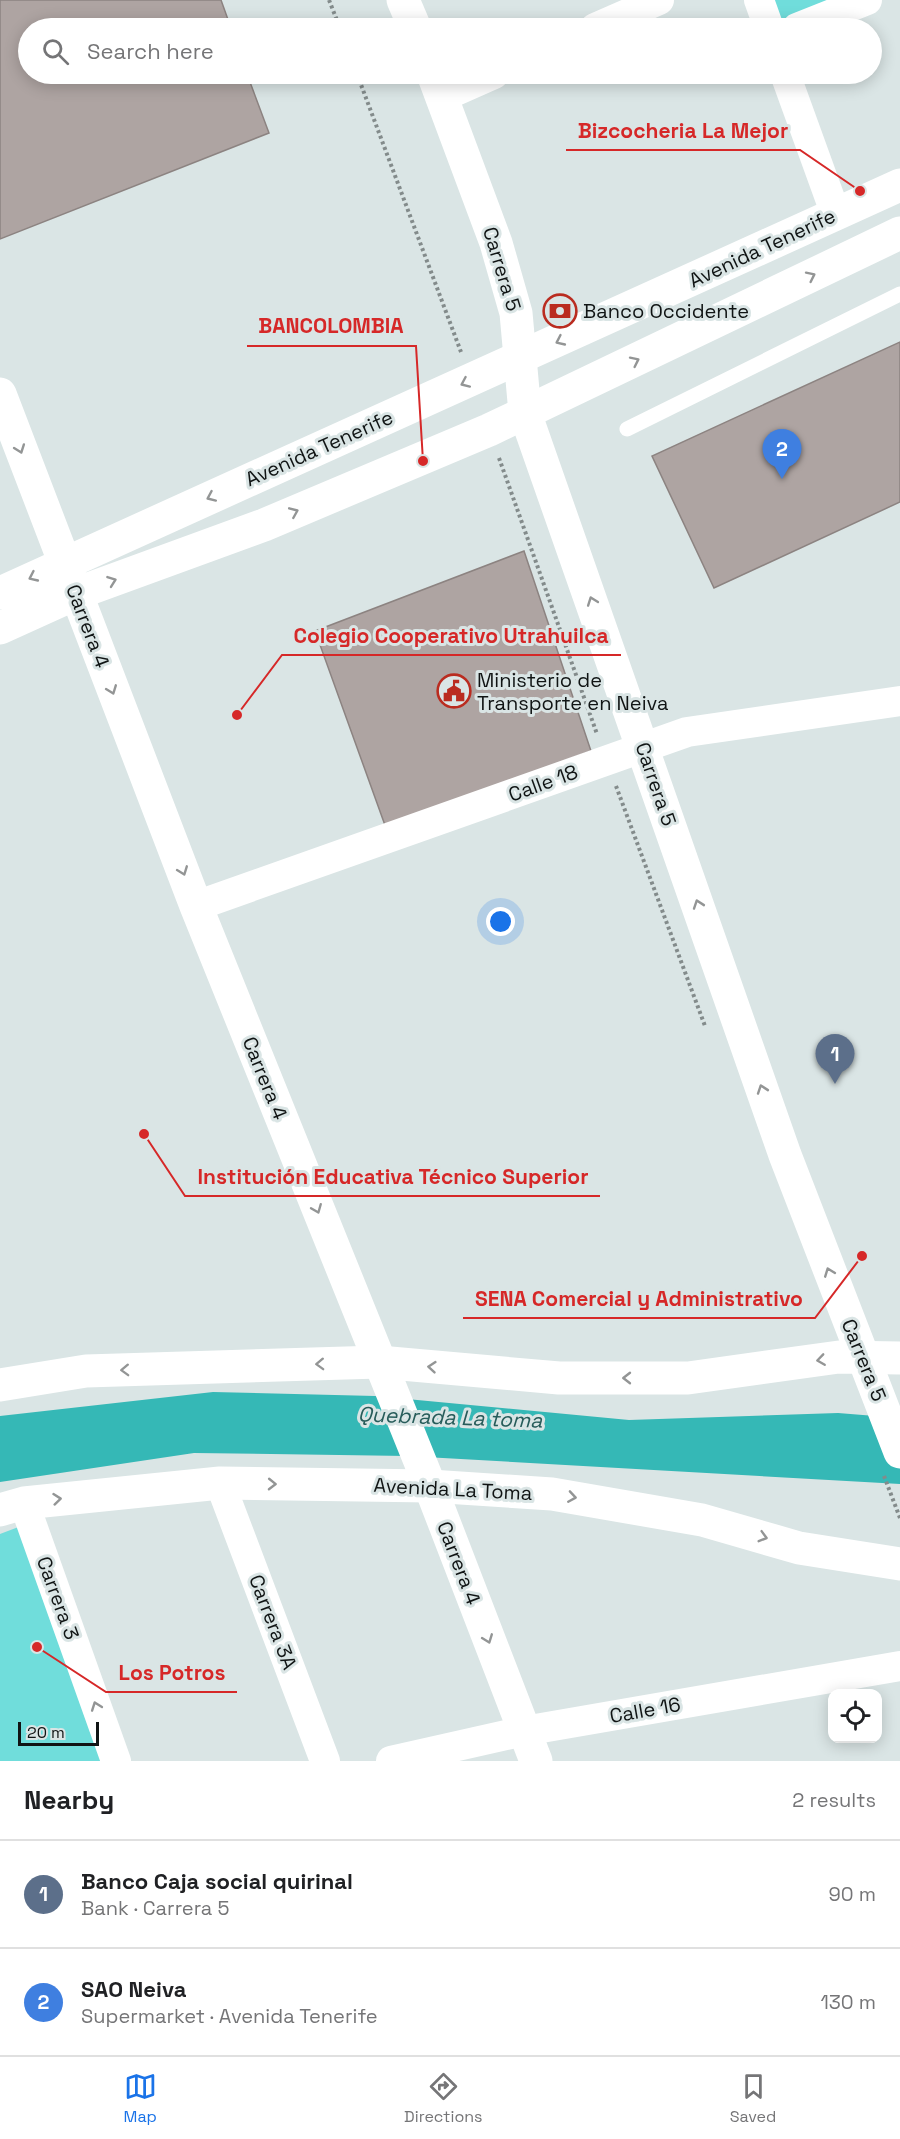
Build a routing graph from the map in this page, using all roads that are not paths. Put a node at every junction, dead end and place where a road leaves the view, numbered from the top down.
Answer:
1 (403, 0) edge
2 (659, 0) edge
3 (759, 0) edge
4 (867, 0) edge
5 (411, 18) edge
6 (618, 18) edge
7 (765, 18) edge
8 (822, 18) edge
9 (789, 84) edge
10 (437, 85) edge
11 (900, 185) edge
12 (836, 214) junction
13 (900, 233) edge
14 (900, 294) edge
15 (519, 360) junction
16 (0, 394) edge
17 (525, 413) junction
18 (627, 429) dead end
19 (63, 564) junction
20 (0, 592) edge
21 (75, 594) junction
22 (0, 628) edge
23 (900, 701) edge
24 (643, 746) junction
25 (196, 906) junction
26 (900, 1358) edge
27 (379, 1362) junction
28 (868, 1370) junction
29 (0, 1385) edge
30 (900, 1452) edge
31 (425, 1473) junction
32 (220, 1483) junction
33 (12, 1506) edge
34 (900, 1564) edge
35 (900, 1666) edge
36 (530, 1746) edge
37 (116, 1761) edge
38 (326, 1761) edge
39 (391, 1761) edge

1 - 5 main road
2 - 6 street
3 - 7 street
4 - 8 street
9 - 12 street
10 - 15 main road, Carrera 5
11 - 12 main road, Avenida Tenerife
12 -> 15 main road, Avenida Tenerife
17 -> 13 main road
14 - 18 lane
15 - 17 main road, Carrera 5
15 -> 19 main road, Avenida Tenerife
16 -> 19 main road, Carrera 4
21 -> 17 main road
24 -> 17 main road, Carrera 5
19 -> 20 main road, Avenida Tenerife
19 - 21 main road, Carrera 4
21 - 22 main road
21 -> 25 main road, Carrera 4
23 - 24 street, Calle 18
24 - 25 street, Calle 18
28 -> 24 main road, Carrera 5
25 -> 27 main road, Carrera 4
26 - 28 main road
28 -> 27 main road
27 -> 29 main road
27 - 31 main road, Carrera 4
28 - 30 main road, Carrera 5
32 -> 31 main road, Avenida La Toma
31 -> 34 main road, Avenida La Toma
31 -> 36 main road, Carrera 4
33 -> 32 main road, Avenida La Toma
32 - 38 street, Carrera 3A
37 -> 33 street, Carrera 3
35 - 36 street, Calle 16
36 - 39 street, Calle 16

